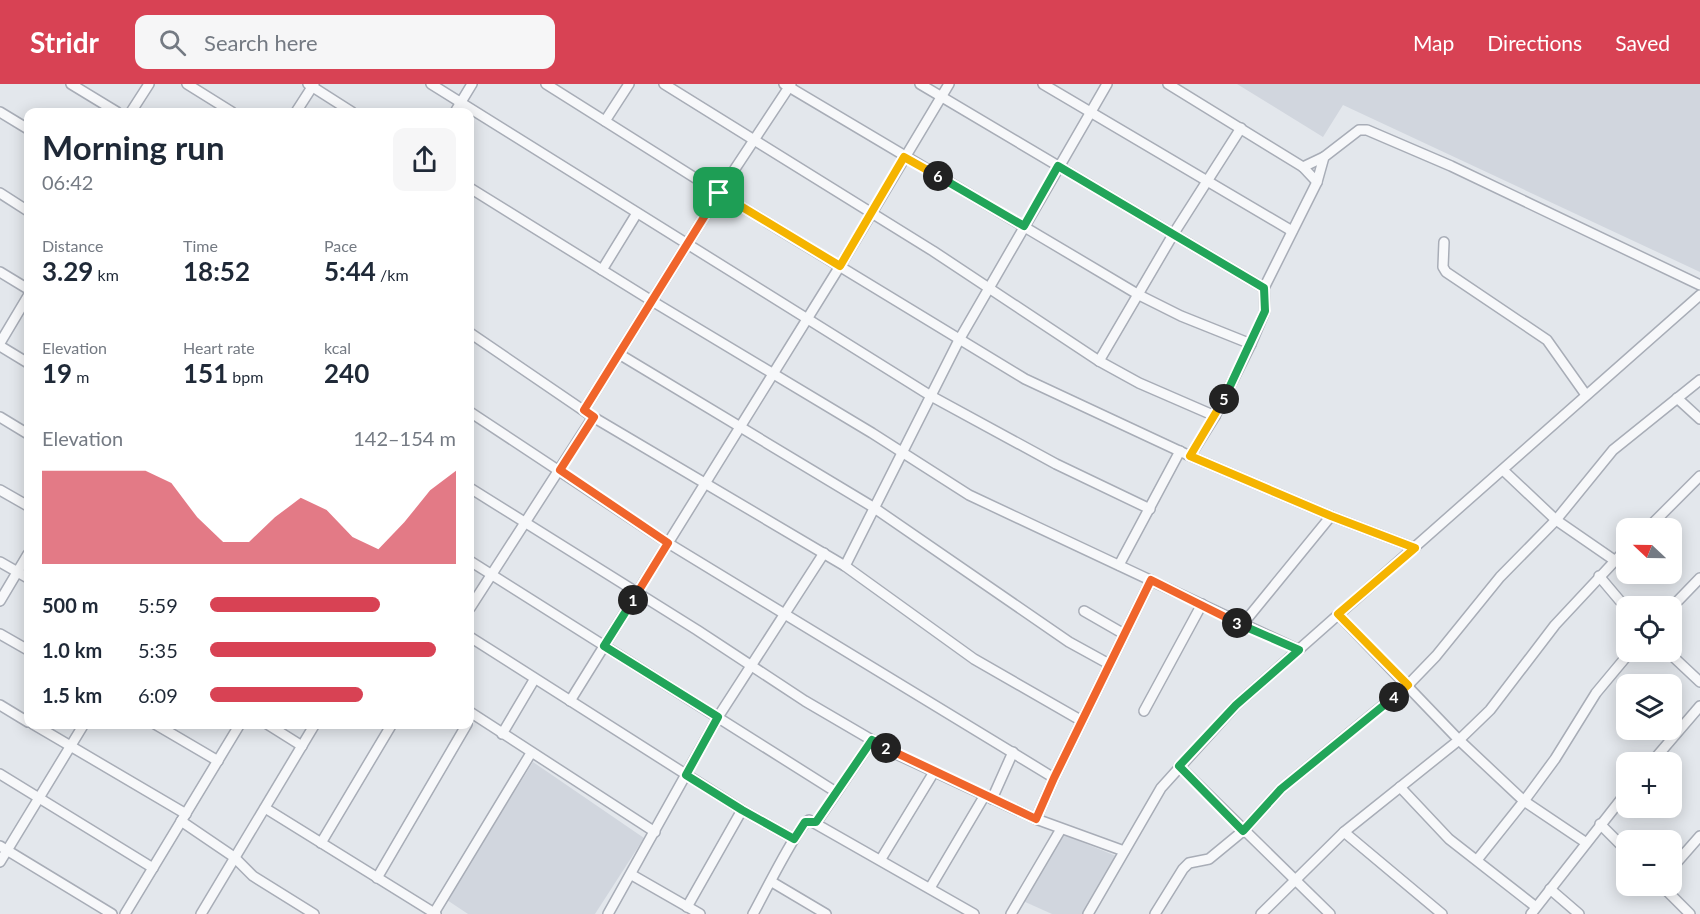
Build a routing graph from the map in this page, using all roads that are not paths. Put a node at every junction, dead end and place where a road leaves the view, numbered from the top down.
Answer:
1 (71, 84) edge
2 (149, 84) edge
3 (187, 84) edge
4 (431, 84) edge
5 (472, 84) edge
6 (546, 84) edge
7 (629, 84) edge
8 (664, 84) edge
9 (920, 84) edge
10 (949, 84) edge
11 (1043, 84) edge
12 (1107, 84) edge
13 (1168, 84) edge
14 (311, 85) edge
15 (788, 85) edge
16 (941, 97) junction
17 (461, 103) junction
18 (110, 108) edge
19 (134, 108) edge
20 (225, 108) edge
21 (298, 108) edge
22 (346, 108) edge
23 (458, 108) edge
24 (469, 108) edge
25 (474, 111) edge
26 (1091, 111) junction
27 (0, 112) edge
28 (605, 121) junction
29 (24, 127) edge
30 (1241, 128) junction
31 (753, 141) junction
32 (904, 157) junction
33 (1324, 157) junction
34 (1058, 166) junction
35 (1303, 167) junction
36 (1208, 181) junction
37 (1317, 182) junction
38 (474, 190) edge
39 (0, 193) edge
40 (719, 193) junction
41 (24, 208) edge
42 (637, 213) junction
43 (872, 213) junction
44 (1024, 226) junction
45 (1292, 231) junction
46 (1174, 233) junction
47 (1444, 242) dead end
48 (688, 244) junction
49 (840, 266) junction
50 (602, 270) junction
51 (0, 272) edge
52 (1700, 285) edge
53 (24, 287) edge
54 (988, 288) junction
55 (1264, 288) junction
56 (1139, 295) junction
57 (1700, 295) edge
58 (652, 301) junction
59 (24, 303) edge
60 (806, 319) junction
61 (474, 336) edge
62 (959, 340) junction
63 (0, 344) edge
64 (1251, 344) junction
65 (619, 354) junction
66 (24, 360) edge
67 (1099, 361) junction
68 (771, 373) junction
69 (1700, 380) edge
70 (1586, 395) junction
71 (931, 396) junction
72 (1677, 398) junction
73 (584, 410) junction
74 (474, 415) edge
75 (1215, 416) junction
76 (0, 417) edge
77 (594, 417) junction
78 (1700, 419) edge
79 (739, 426) junction
80 (24, 432) edge
81 (1180, 451) junction
82 (904, 452) junction
83 (1190, 456) junction
84 (560, 470) junction
85 (1503, 470) junction
86 (1700, 476) edge
87 (705, 482) junction
88 (0, 490) edge
89 (474, 491) edge
90 (24, 504) edge
91 (873, 507) junction
92 (1150, 509) junction
93 (1331, 516) junction
94 (1658, 518) edge
95 (1556, 520) junction
96 (525, 523) junction
97 (668, 543) junction
98 (1415, 548) junction
99 (824, 553) junction
100 (1614, 560) joint
101 (24, 561) edge
102 (0, 562) edge
103 (474, 564) edge
104 (1119, 565) junction
105 (845, 566) junction
106 (17, 572) junction
107 (491, 575) junction
108 (24, 576) edge
109 (1599, 576) junction
110 (1700, 578) edge
111 (1151, 580) junction
112 (637, 593) junction
113 (1616, 596) edge
114 (1682, 597) edge
115 (0, 601) edge
116 (474, 602) edge
117 (1202, 604) junction
118 (1084, 611) dead end
119 (784, 614) junction
120 (1338, 614) junction
121 (1242, 625) junction
122 (0, 633) edge
123 (1124, 634) junction
124 (474, 640) edge
125 (604, 646) junction
126 (24, 648) edge
127 (1299, 650) junction
128 (1622, 662) edge
129 (1679, 662) edge
130 (1109, 664) junction
131 (752, 666) junction
132 (534, 680) junction
133 (1700, 682) edge
134 (1408, 685) junction
135 (570, 701) junction
136 (0, 705) edge
137 (1700, 706) edge
138 (1144, 711) dead end
139 (718, 717) junction
140 (24, 720) edge
141 (474, 720) edge
142 (1082, 721) junction
143 (42, 729) edge
144 (81, 729) edge
145 (164, 729) edge
146 (237, 729) edge
147 (275, 729) edge
148 (312, 729) edge
149 (389, 729) edge
150 (464, 729) edge
151 (502, 734) junction
152 (872, 740) junction
153 (1459, 740) junction
154 (71, 746) junction
155 (302, 746) junction
156 (1013, 752) junction
157 (1661, 752) edge
158 (531, 753) junction
159 (218, 761) junction
160 (1179, 766) junction
161 (934, 772) junction
162 (0, 774) edge
163 (686, 775) junction
164 (1054, 778) junction
165 (1400, 787) junction
166 (836, 792) junction
167 (39, 797) junction
168 (989, 797) junction
169 (1524, 801) junction
170 (1616, 805) edge
171 (265, 808) junction
172 (742, 810) junction
173 (184, 817) junction
174 (1036, 819) junction
175 (816, 822) junction
176 (1600, 824) junction
177 (1061, 829) junction
178 (1243, 831) junction
179 (655, 832) junction
180 (1344, 832) junction
181 (1700, 836) edge
182 (794, 839) junction
183 (1616, 840) edge
184 (1585, 842) junction
185 (321, 843) junction
186 (3, 848) edge
187 (1124, 851) junction
188 (1682, 856) edge
189 (234, 857) junction
190 (881, 859) junction
191 (1477, 860) junction
192 (0, 862) edge
193 (153, 868) junction
194 (632, 874) junction
195 (377, 878) junction
196 (1292, 880) junction
197 (772, 882) junction
198 (930, 888) junction
199 (1550, 889) junction
200 (1672, 896) edge
201 (687, 907) junction
202 (1533, 911) edge
203 (112, 914) edge
204 (125, 914) edge
205 (201, 914) edge
206 (314, 914) edge
207 (435, 914) edge
208 (608, 914) edge
209 (700, 914) edge
210 (753, 914) edge
211 (826, 914) edge
212 (974, 914) edge
213 (1011, 914) edge
214 (1088, 914) edge
215 (1155, 914) edge
216 (1261, 914) edge
217 (1330, 914) edge
218 (1442, 914) edge
219 (1579, 914) edge
220 (1690, 914) edge

1 - 18 street
2 - 19 street
3 - 20 street
4 - 17 street
5 - 17 street
6 - 28 street
7 - 28 street
8 - 31 street
9 - 16 street
10 - 16 street
11 - 26 street
12 - 26 street
13 - 30 street
14 - 21 street
14 - 22 street
15 - 31 street
15 - 32 street
16 - 32 street
16 - 34 street
17 - 23 street
17 - 24 street
25 - 42 street
26 - 34 street
26 - 36 street
27 - 29 street
28 - 40 street
30 - 35 street
30 - 36 street
31 - 40 street
31 - 43 street
32 - 43 street
32 - 44 street
33 - 35 street
33 - 37 street
33 - 52 street
34 - 44 street
34 - 46 street
35 - 37 street
36 - 45 street
36 - 46 street
37 - 45 street
38 - 50 street
39 - 41 street
40 - 48 street
40 - 49 street
42 - 48 street
42 - 50 street
43 - 49 street
43 - 54 street
44 - 54 street
44 - 56 street
45 - 55 street
46 - 55 street
46 - 56 street
47 - 70 street
48 - 58 street
48 - 60 street
49 - 60 street
49 - 62 street
50 - 58 street
51 - 53 street
54 - 62 street
54 - 67 street
55 - 64 street
56 - 64 street
56 - 67 street
57 - 70 street
58 - 65 street
58 - 68 street
59 - 63 street
60 - 68 street
60 - 71 street
61 - 73 street
62 - 71 street
62 - 81 street
63 - 66 street
64 - 75 street
65 - 73 street
65 - 79 street
67 - 75 street
68 - 79 street
68 - 82 street
69 - 72 street
70 - 85 street
71 - 82 street
71 - 92 street
72 - 78 street
72 - 95 street
73 - 77 street
74 - 84 street
75 - 83 street
76 - 80 street
77 - 84 street
77 - 87 street
79 - 87 street
79 - 91 street
81 - 83 street
81 - 92 street
82 - 91 street
82 - 104 street
83 - 93 street
84 - 96 street
84 - 97 street
85 - 95 street
85 - 98 street
86 - 94 street
87 - 97 street
87 - 99 street
88 - 90 street
89 - 96 street
91 - 105 street
91 - 130 street
92 - 104 street
93 - 98 street
93 - 121 street
95 - 100 street
95 - 134 street
96 - 107 street
96 - 112 street
97 - 112 street
97 - 119 street
98 - 120 street
99 - 105 street
99 - 119 street
100 - 109 street
101 - 106 street
102 - 106 street
103 - 107 street
104 - 111 street
105 - 142 street
106 - 108 street
106 - 115 street
107 - 116 street
107 - 125 street
109 - 113 street
109 - 153 street
110 - 114 street
111 - 117 street
111 - 123 street
112 - 125 street
112 - 131 street
117 - 121 street
117 - 138 street
118 - 123 street
119 - 131 street
119 - 156 street
120 - 127 street
120 - 134 street
121 - 127 street
122 - 126 street
123 - 130 street
124 - 132 street
125 - 135 street
125 - 139 street
127 - 160 street
128 - 169 street
129 - 133 street
130 - 142 street
131 - 139 street
131 - 152 street
132 - 135 street
132 - 151 street
134 - 153 street
134 - 178 street
135 - 163 street
136 - 140 street
137 - 157 street
139 - 163 street
139 - 166 street
141 - 151 street
142 - 164 street
143 - 154 street
144 - 154 street
145 - 159 street
146 - 159 street
147 - 155 street
148 - 155 street
149 - 185 street
150 - 195 street
151 - 158 street
152 - 161 street
152 - 166 street
153 - 165 street
153 - 169 street
154 - 167 street
154 - 173 street
155 - 171 street
156 - 164 street
156 - 168 street
158 - 179 street
158 - 207 street
159 - 173 street
160 - 178 street
160 - 187 street
161 - 168 street
161 - 190 street
162 - 167 street
163 - 172 street
163 - 179 street
164 - 174 street
165 - 180 street
165 - 191 street
166 - 175 street
167 - 186 street
167 - 193 street
168 - 174 street
168 - 198 street
169 - 184 street
169 - 191 street
170 - 176 street
171 - 185 street
171 - 189 street
172 - 182 street
172 - 201 street
173 - 189 street
173 - 193 street
174 - 177 street
175 - 182 street
175 - 190 street
176 - 183 street
176 - 184 street
177 - 187 street
177 - 213 street
178 - 196 street
178 - 215 street
179 - 194 street
180 - 196 street
180 - 218 street
181 - 188 street
182 - 197 street
184 - 199 street
185 - 195 street
186 - 192 street
186 - 203 street
187 - 214 street
189 - 205 street
189 - 206 street
190 - 198 street
191 - 202 street
193 - 204 street
194 - 201 street
194 - 208 street
195 - 207 street
196 - 216 street
196 - 217 street
197 - 210 street
197 - 211 street
198 - 212 street
199 - 202 street
199 - 219 street
200 - 220 street
201 - 209 street

